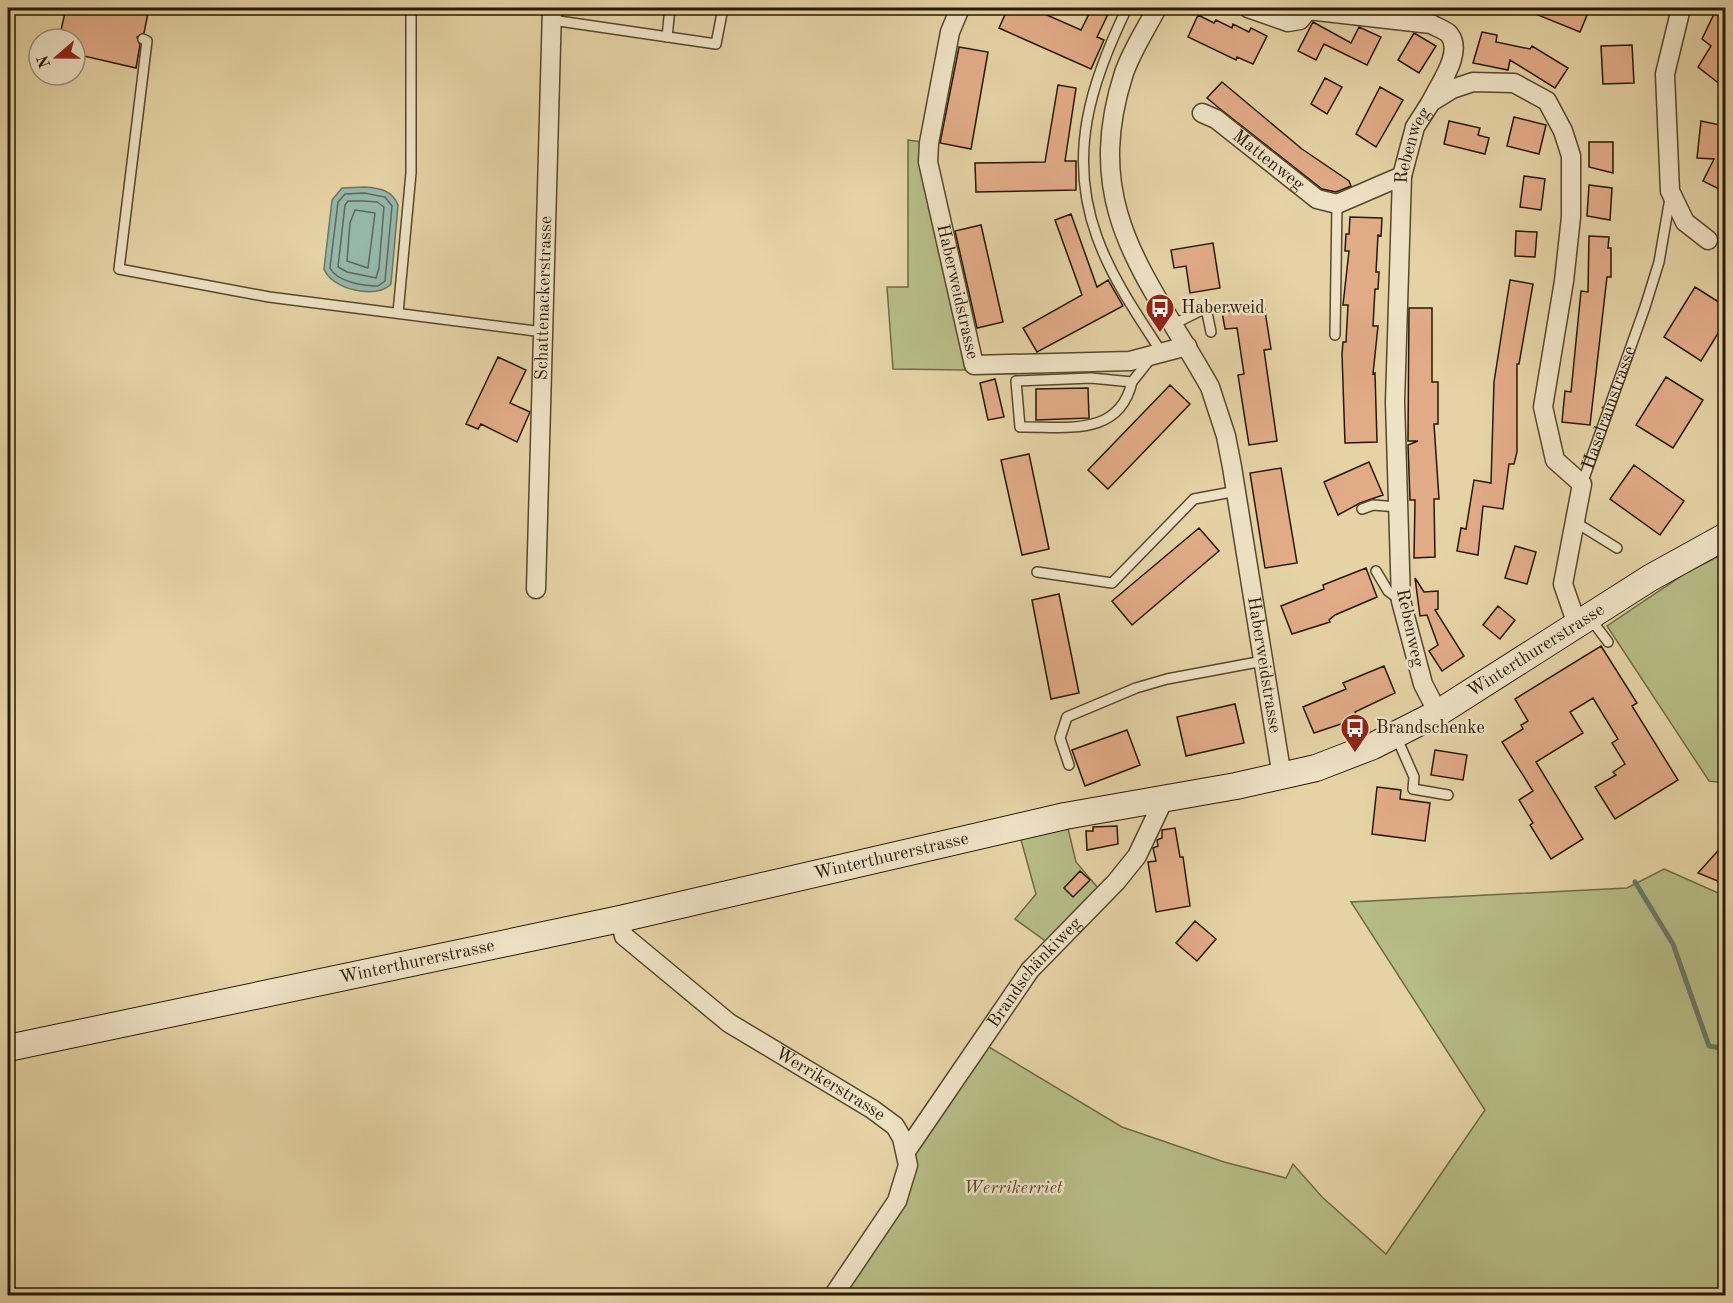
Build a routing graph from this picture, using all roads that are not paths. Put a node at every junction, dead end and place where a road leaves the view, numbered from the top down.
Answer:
1 (411, 8) edge
2 (670, 8) edge
3 (723, 8) edge
4 (960, 8) edge
5 (1127, 8) edge
6 (1157, 8) edge
7 (1248, 8) edge
8 (1681, 8) edge
9 (552, 14) edge
10 (667, 37) junction
11 (143, 39) dead end
12 (1431, 102) junction
13 (1202, 113) dead end
14 (1402, 176) junction
15 (1671, 191) junction
16 (1336, 204) junction
17 (1708, 240) dead end
18 (398, 313) junction
19 (1174, 324) junction
20 (543, 332) junction
21 (1211, 332) dead end
22 (1335, 335) dead end
23 (1187, 346) junction
24 (1157, 355) junction
25 (1132, 382) junction
26 (1582, 484) junction
27 (1237, 491) junction
28 (1398, 507) junction
29 (1362, 509) dead end
30 (1575, 522) junction
31 (1725, 536) edge
32 (1617, 548) dead end
33 (1376, 571) dead end
34 (1037, 572) dead end
35 (536, 589) dead end
36 (1401, 601) junction
37 (1585, 621) junction
38 (1608, 642) dead end
39 (1263, 661) junction
40 (1438, 713) junction
41 (1396, 736) junction
42 (1069, 765) dead end
43 (1282, 777) junction
44 (1448, 795) dead end
45 (1164, 799) junction
46 (620, 919) junction
47 (8, 1048) edge
48 (907, 1150) junction
49 (833, 1296) edge

1 - 18 lane
2 - 10 lane
3 - 10 lane
4 - 24 street, Haberweidstrasse
5 - 24 lane
6 - 19 street, Haberweidstrasse
7 - 12 street
8 - 15 street, Haselrainstrasse
9 - 10 lane
9 - 20 street, Schattenackerstrasse
11 - 18 lane
12 - 14 street, Rebenweg
12 - 26 street, Rebenweg
13 - 16 street, Mattenweg
14 - 16 street
14 - 28 street, Rebenweg
15 - 17 street, Haselrainstrasse
15 - 26 lane, Haselrainstrasse
16 - 22 lane
18 - 20 lane
19 - 21 lane
19 - 23 street, Haberweidstrasse
20 - 35 street, Schattenackerstrasse
23 - 24 street, Haberweidstrasse
23 - 27 street, Haberweidstrasse
24 - 25 lane
25 - 25 lane
26 - 30 street, Haselrainstrasse
27 - 34 lane
27 - 39 street, Haberweidstrasse
28 - 29 lane
28 - 36 street, Rebenweg
30 - 32 lane
30 - 37 street, Haselrainstrasse
31 - 37 main road, Winterthurerstrasse
33 - 36 lane
36 - 40 street, Rebenweg
37 - 38 lane
37 - 40 main road, Winterthurerstrasse
39 - 42 lane
39 - 43 street, Haberweidstrasse
40 - 41 main road, Winterthurerstrasse
41 - 43 main road, Winterthurerstrasse
41 - 44 lane
43 - 45 main road, Winterthurerstrasse
45 - 46 main road, Winterthurerstrasse
45 - 48 street, Brandschänkiweg
46 - 47 main road, Winterthurerstrasse
46 - 48 street, Werrikerstrasse
48 - 49 street

